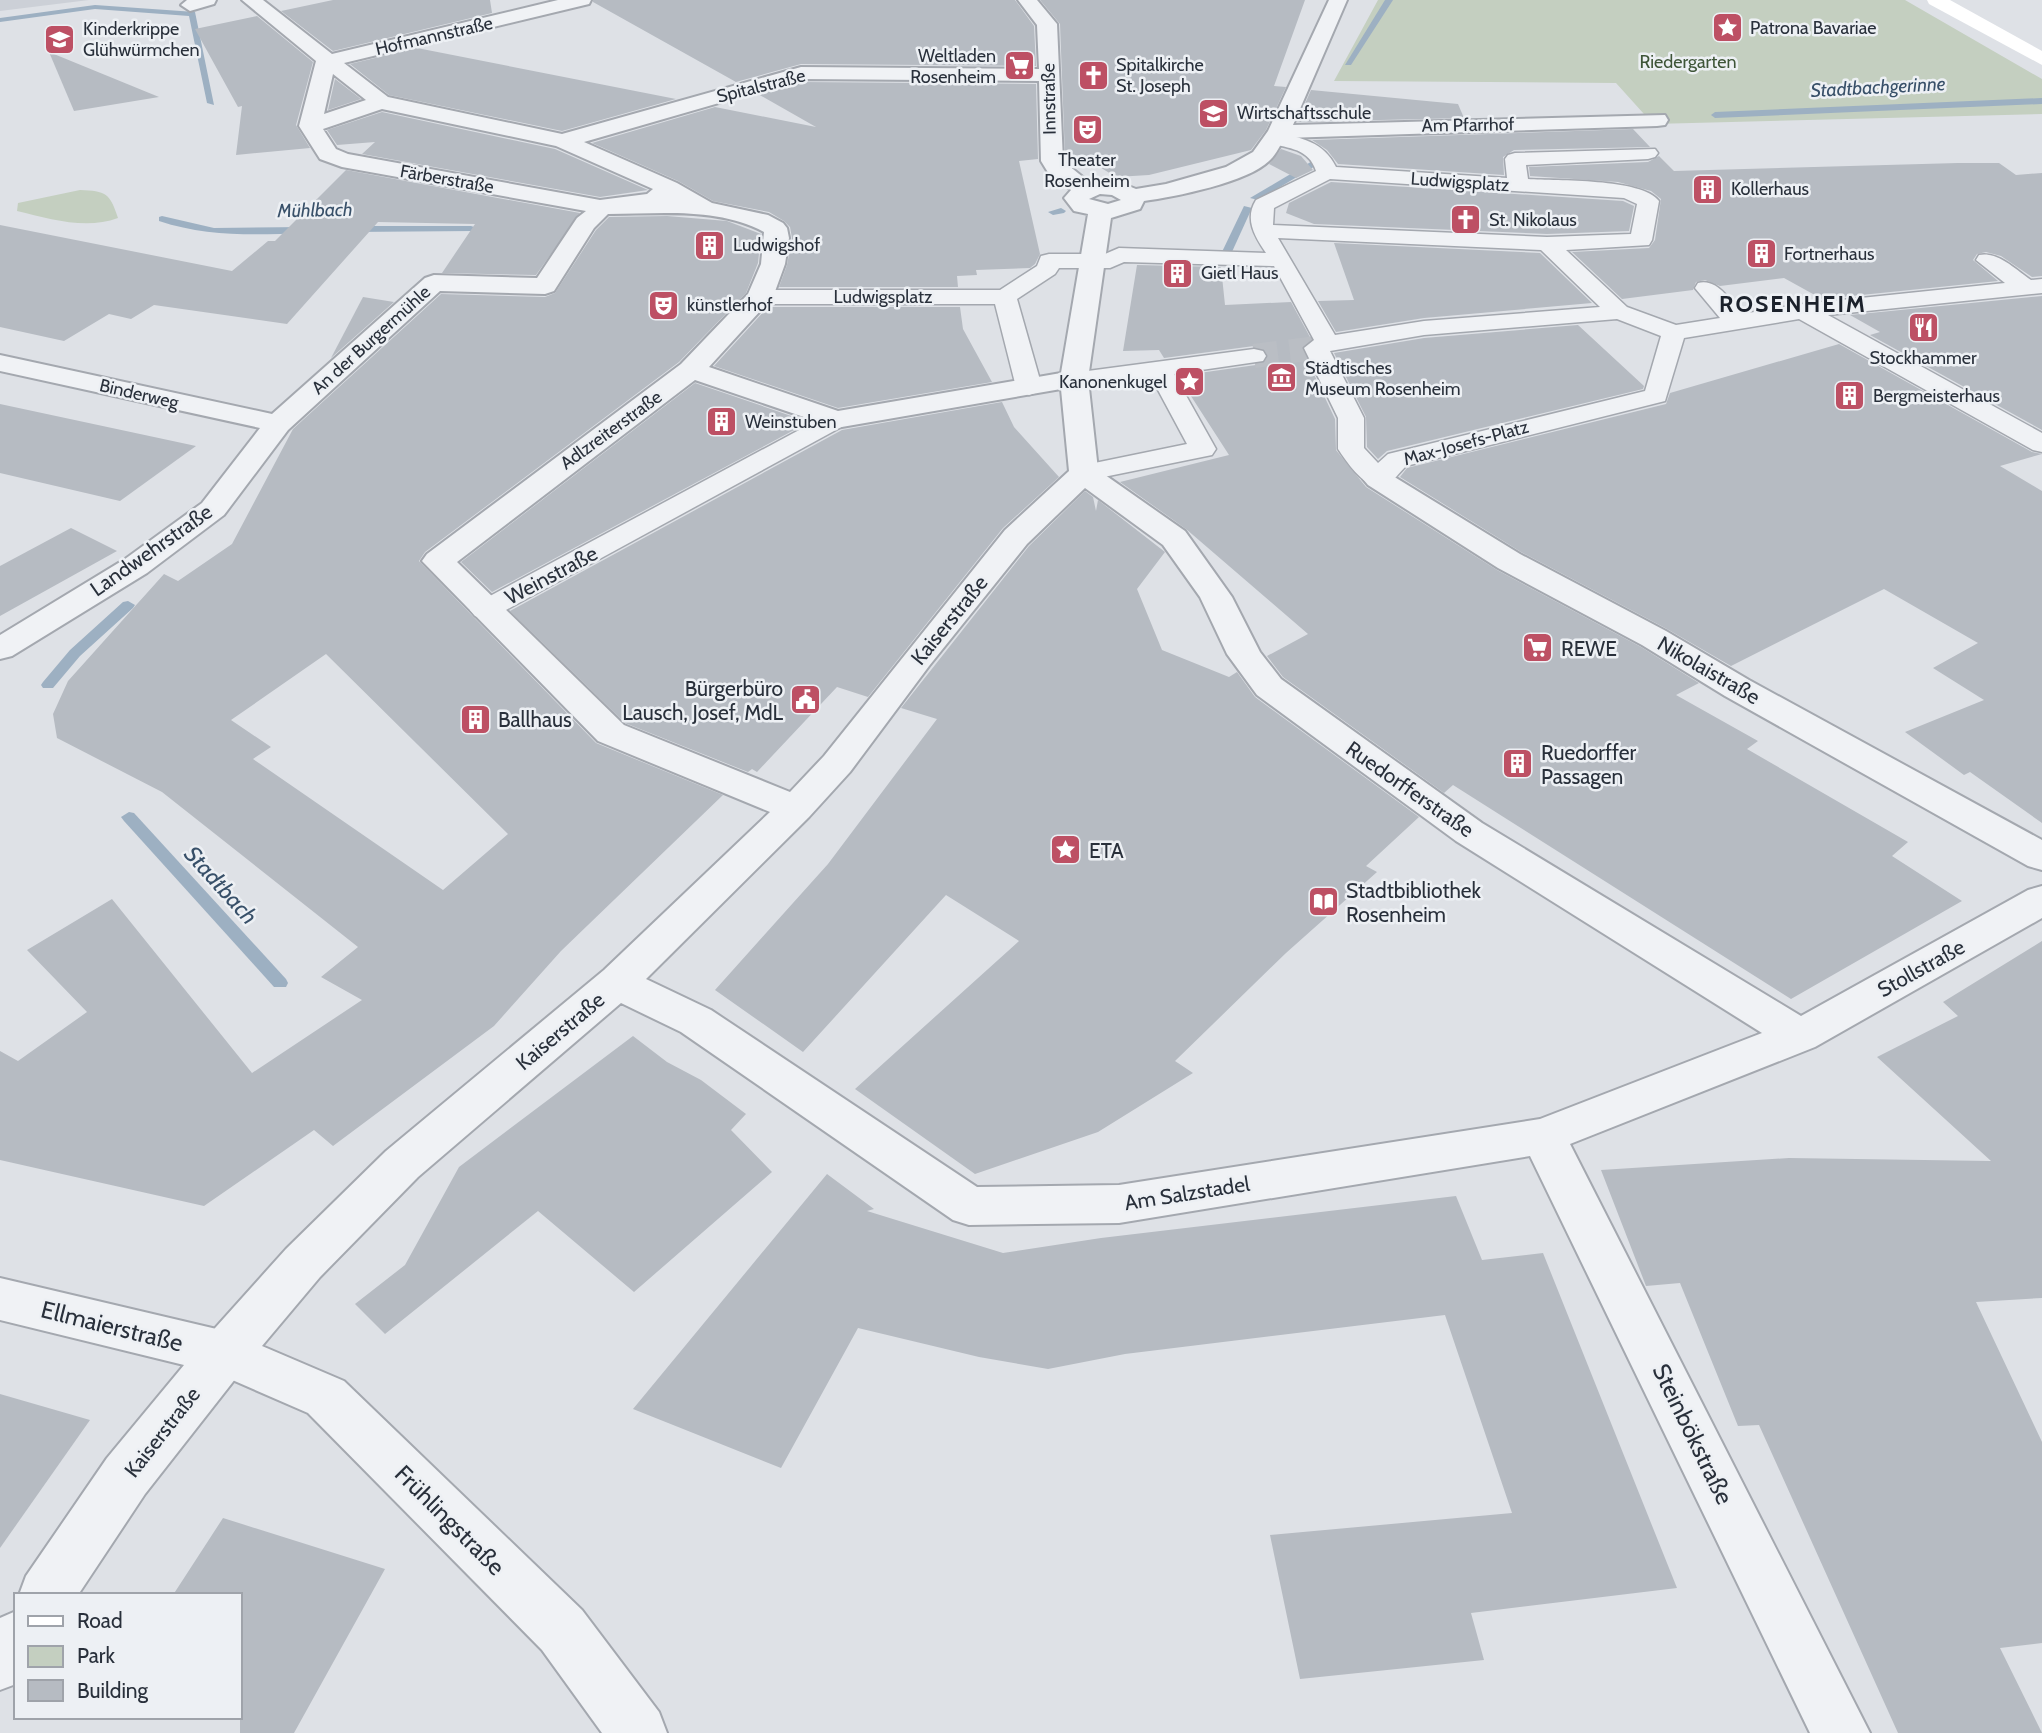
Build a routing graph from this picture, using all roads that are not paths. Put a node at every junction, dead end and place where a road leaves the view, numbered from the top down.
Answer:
1 (251, 0) edge
2 (487, 0) edge
3 (582, 0) edge
4 (1027, 0) edge
5 (1338, 0) edge
6 (1936, 0) edge
7 (518, 16) junction
8 (2042, 60) edge
9 (326, 61) junction
10 (1049, 75) junction
11 (381, 103) junction
12 (1657, 120) dead end
13 (310, 126) junction
14 (1277, 135) junction
15 (563, 141) junction
16 (1648, 153) dead end
17 (1327, 173) junction
18 (1518, 186) junction
19 (669, 188) junction
20 (1084, 190) junction
21 (1133, 196) junction
22 (708, 210) junction
23 (1100, 211) junction
24 (594, 215) junction
25 (764, 220) joint
26 (1262, 231) junction
27 (1547, 244) junction
28 (1091, 260) junction
29 (1282, 260) junction
30 (1987, 260) dead end
31 (2035, 287) edge
32 (1706, 288) dead end
33 (760, 297) junction
34 (1005, 297) junction
35 (1612, 305) junction
36 (1803, 310) junction
37 (1736, 322) junction
38 (1674, 333) junction
39 (1328, 343) junction
40 (1254, 356) tunnel mouth
41 (0, 363) edge
42 (1159, 368) junction
43 (691, 370) junction
44 (1074, 379) junction
45 (1029, 387) junction
46 (836, 421) junction
47 (278, 424) junction
48 (2042, 444) edge
49 (1084, 473) junction
50 (1378, 479) junction
51 (485, 610) junction
52 (0, 649) edge
53 (796, 808) junction
54 (2042, 857) edge
55 (2042, 900) edge
56 (619, 981) junction
57 (1800, 1036) junction
58 (1543, 1136) junction
59 (0, 1299) edge
60 (225, 1353) junction
61 (47, 1593) edge
62 (14, 1642) edge
63 (0, 1662) edge
64 (638, 1733) edge
65 (1842, 1733) edge

1 - 9 street, Färberstraße
2 - 7 street
3 - 7 street, Hofmannstraße
4 - 10 street, Innstraße
5 - 14 street
6 - 8 main road
7 - 9 street, Hofmannstraße
9 - 11 street, Färberstraße
9 - 13 street
10 - 15 street, Spitalstraße
10 - 20 street, Innstraße
11 - 13 street, Färberstraße
11 - 15 street, Färberstraße
12 - 14 street, Am Pfarrhof
13 - 24 street, Färberstraße
14 - 17 street
14 - 21 street
15 - 19 street, Färberstraße
16 - 18 street, Ludwigsplatz
17 - 18 street, Ludwigsplatz
17 - 26 street
18 - 27 street
19 - 22 street, Färberstraße
19 - 24 street, Färberstraße
20 - 21 street
20 - 23 street
21 - 23 street
22 - 24 street, Färberstraße
22 - 25 street, Färberstraße
23 - 28 street
24 - 47 street, An der Burgermühle
25 - 33 street, Adlzreiterstraße
26 - 27 street
26 - 29 street
27 - 35 street
28 - 29 street
28 - 34 street
28 - 44 street
29 - 39 street
30 - 31 street
31 - 36 street
32 - 37 street
33 - 34 street, Ludwigsplatz
33 - 43 street, Adlzreiterstraße
34 - 45 street
35 - 38 street
35 - 39 street
36 - 37 street
36 - 48 street
37 - 38 street
38 - 50 street, Max-Josefs-Platz
39 - 50 street, Max-Josefs-Platz
40 - 42 street
41 - 47 street, Binderweg
42 - 44 street
42 - 49 street
43 - 46 street, Weinstraße
43 - 51 street, Adlzreiterstraße
44 - 45 street, Weinstraße
44 - 49 street
45 - 46 street, Weinstraße
46 - 51 street, Weinstraße
47 - 52 street, Landwehrstraße
49 - 53 street, Kaiserstraße
49 - 57 street, Ruedorfferstraße
50 - 54 street, Nikolaistraße
51 - 53 street, Weinstraße
53 - 56 street, Kaiserstraße
55 - 57 street, Stollstraße
56 - 58 street, Am Salzstadel
56 - 60 street, Kaiserstraße
57 - 58 street, Am Salzstadel
58 - 65 street, Steinbökstraße
59 - 60 street, Ellmaierstraße
60 - 61 street, Kaiserstraße
60 - 64 street, Frühlingstraße
62 - 63 street

